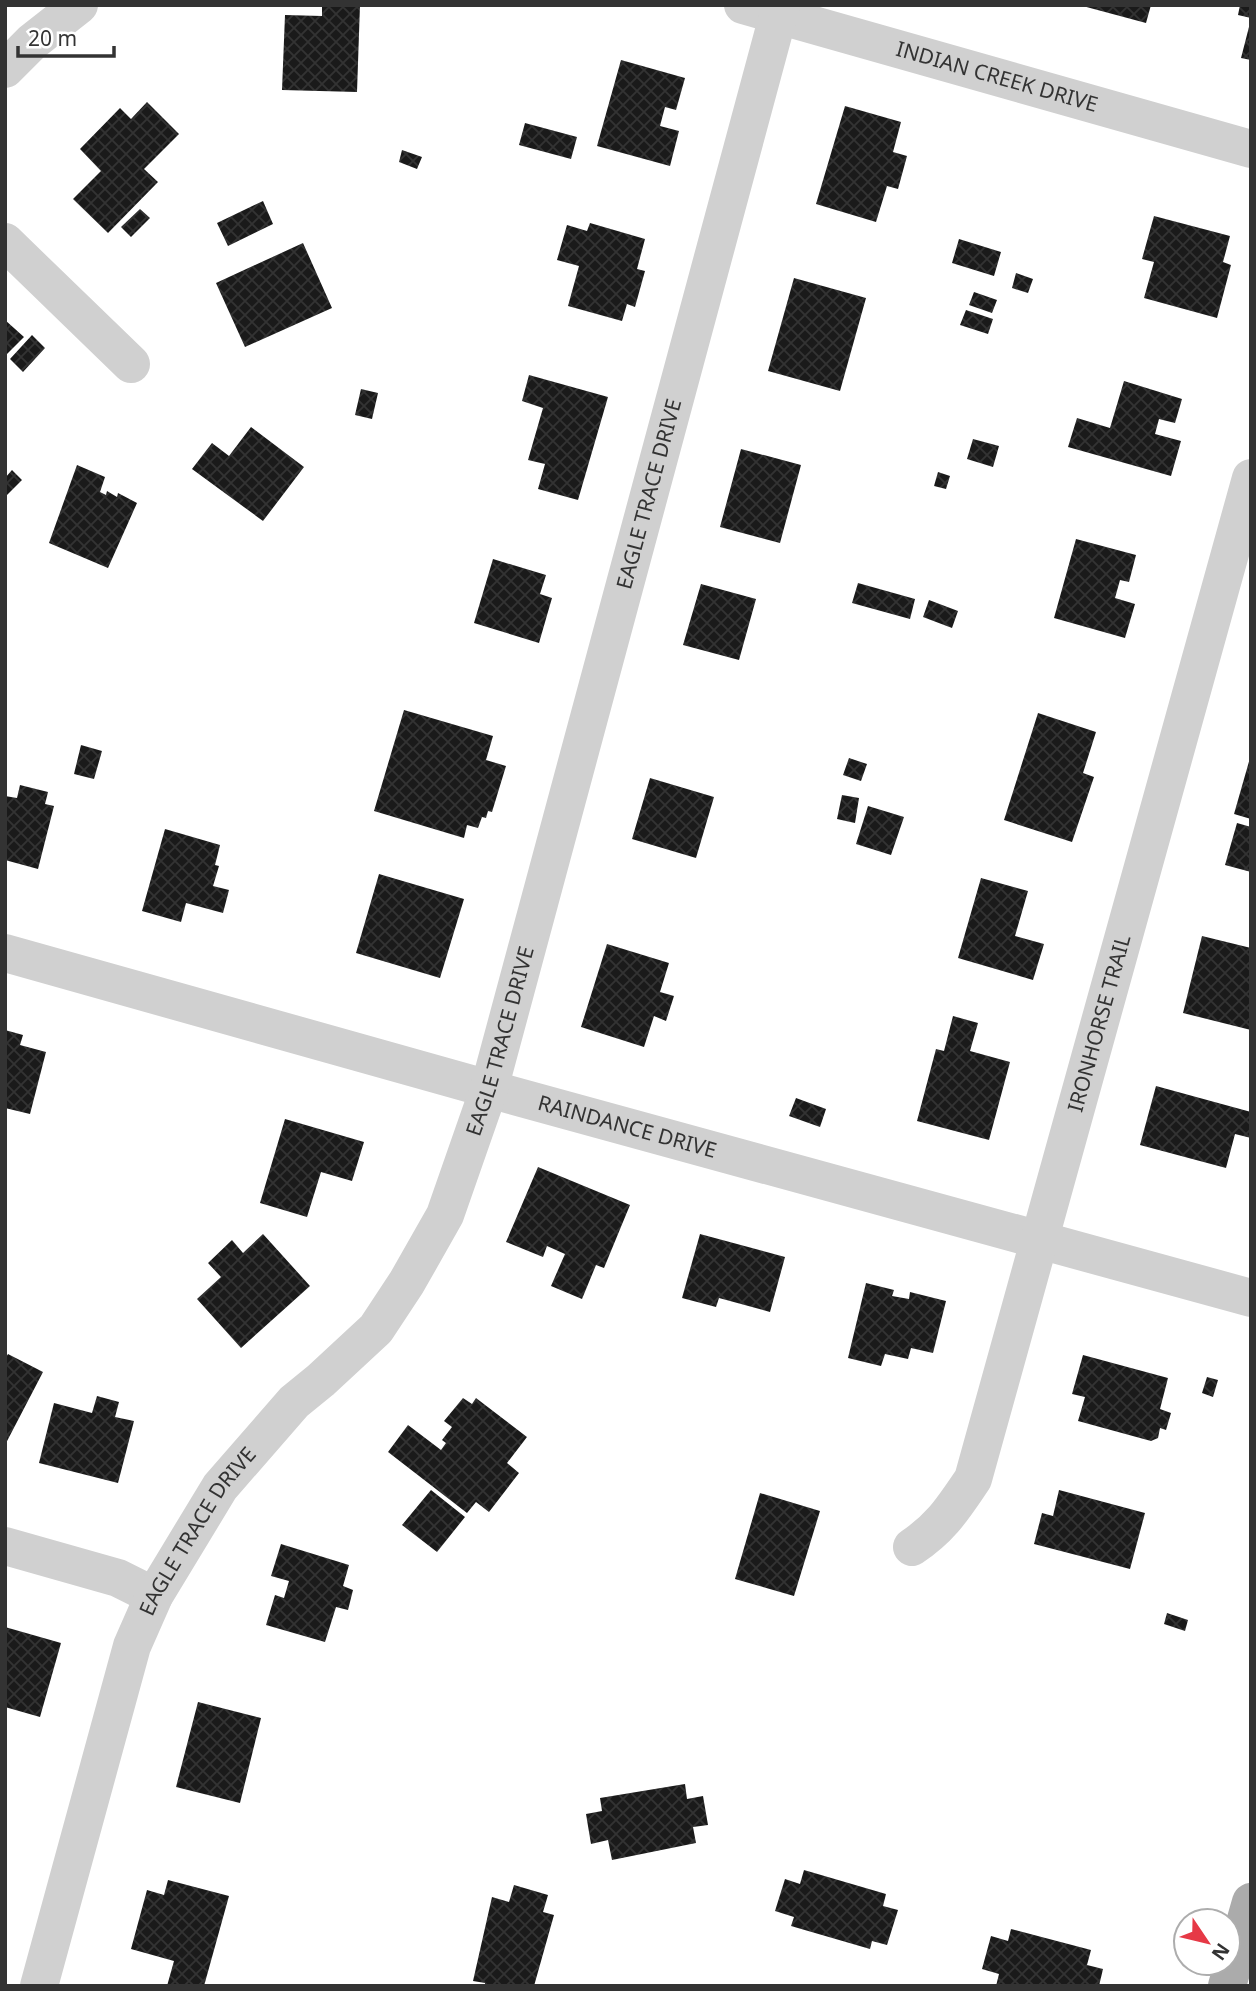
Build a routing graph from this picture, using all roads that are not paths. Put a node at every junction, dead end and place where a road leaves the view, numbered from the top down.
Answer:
1 (79, 5) edge
2 (743, 5) edge
3 (780, 10) edge
4 (5, 69) edge
5 (1251, 149) edge
6 (5, 242) edge
7 (131, 365) dead end
8 (1251, 478) edge
9 (5, 953) edge
10 (489, 1089) junction
11 (1039, 1241) junction
12 (1251, 1298) edge
13 (5, 1546) edge
14 (912, 1547) dead end
15 (154, 1595) junction
16 (1251, 1902) edge
17 (39, 1986) edge
18 (1227, 1986) edge

1 - 4 street
2 - 3 street, INDIAN CREEK DRIVE
3 - 5 street, INDIAN CREEK DRIVE
3 - 10 street, EAGLE TRACE DRIVE
6 - 7 street
8 - 11 street, IRONHORSE TRAIL
9 - 10 street, RAINDANCE DRIVE
10 - 11 street, RAINDANCE DRIVE
10 - 15 street, EAGLE TRACE DRIVE
11 - 12 street, RAINDANCE DRIVE
11 - 14 street, IRONHORSE TRAIL
13 - 15 street
15 - 17 street, EAGLE TRACE DRIVE
16 - 18 main road

